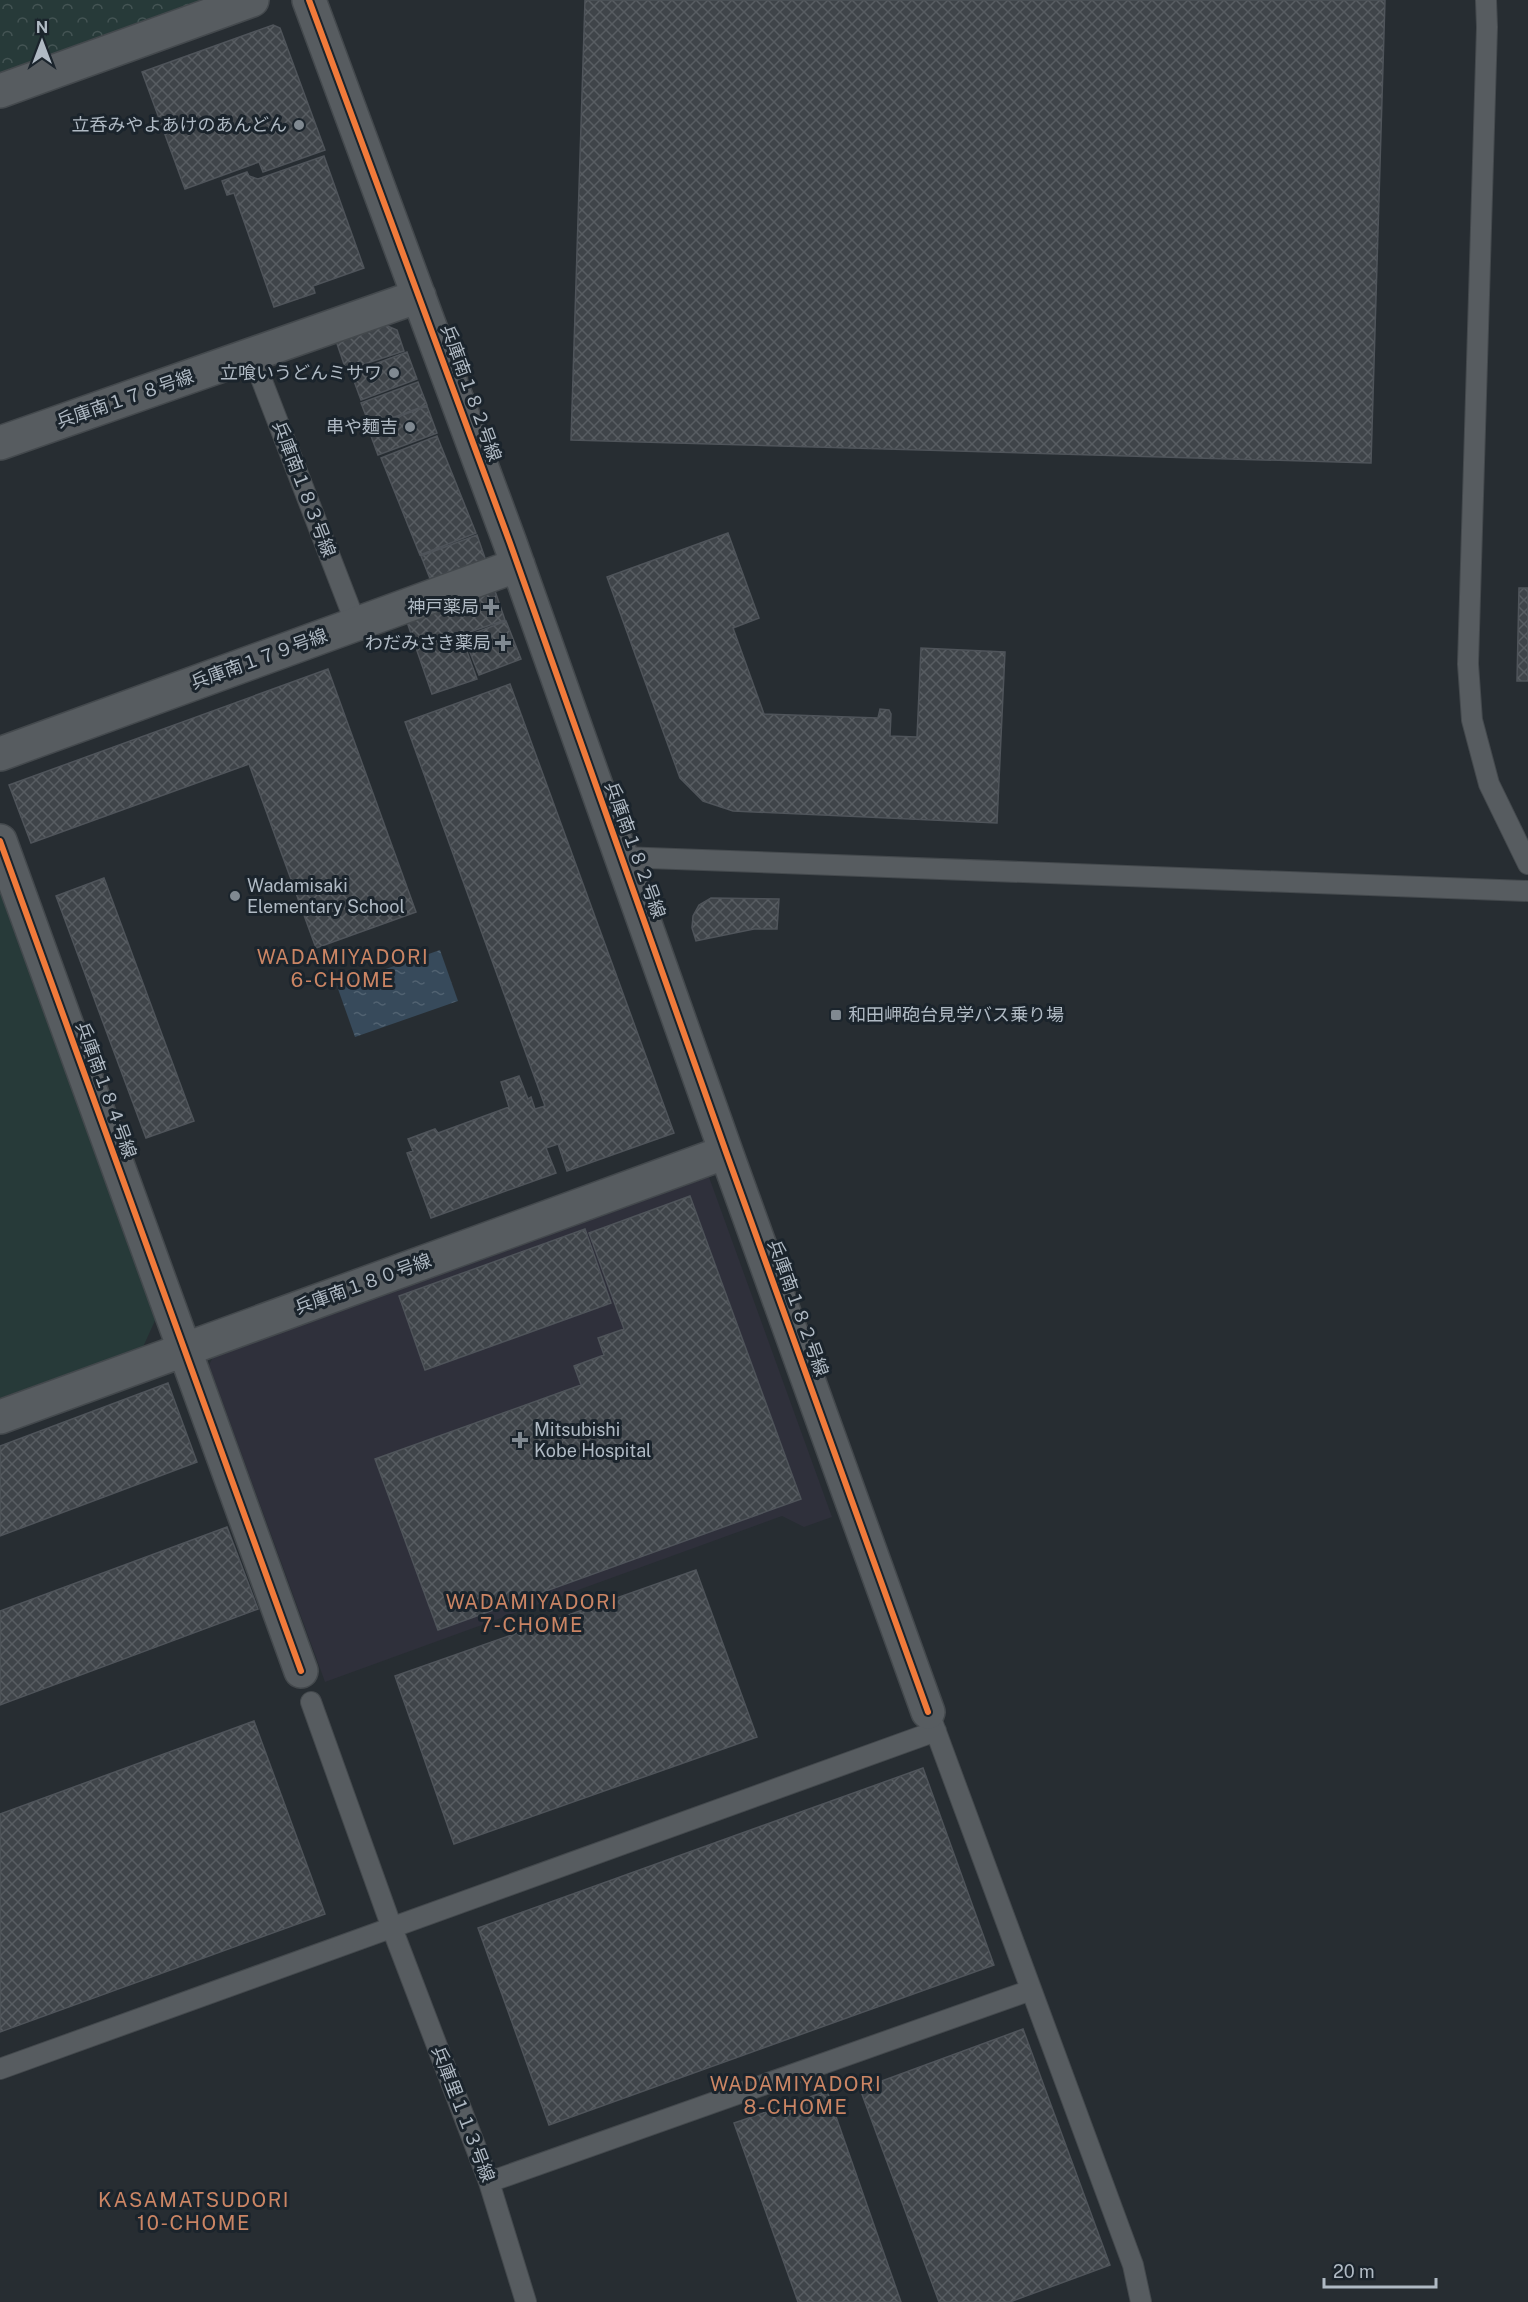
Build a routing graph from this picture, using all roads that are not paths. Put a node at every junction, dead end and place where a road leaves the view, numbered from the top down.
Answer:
1 (252, 0) edge
2 (309, 0) edge
3 (1486, 0) edge
4 (0, 91) edge
5 (419, 296) junction
6 (252, 355) junction
7 (0, 443) edge
8 (518, 565) junction
9 (356, 624) junction
10 (0, 754) edge
11 (0, 841) edge
12 (621, 857) junction
13 (1528, 864) edge
14 (1528, 891) edge
15 (726, 1152) junction
16 (184, 1350) junction
17 (0, 1417) edge
18 (301, 1671) dead end
19 (311, 1702) dead end
20 (932, 1722) junction
21 (392, 1928) junction
22 (1031, 1990) junction
23 (0, 2069) edge
24 (489, 2182) junction
25 (526, 2302) edge
26 (1141, 2302) edge

1 - 4 street
2 - 5 street, 兵庫南１８２号線
3 - 13 lane
5 - 6 street, 兵庫南１７８号線
5 - 8 street, 兵庫南１８２号線
6 - 7 street, 兵庫南１７８号線
6 - 9 lane, 兵庫南１８３号線
8 - 9 street, 兵庫南１７９号線
8 - 12 street, 兵庫南１８２号線
9 - 10 street, 兵庫南１７９号線
11 - 16 street, 兵庫南１８４号線
12 - 14 lane
12 - 15 street, 兵庫南１８２号線
15 - 16 street, 兵庫南１８０号線
15 - 20 street, 兵庫南１８２号線
16 - 17 street, 兵庫南１８０号線
16 - 18 street, 兵庫南１８４号線
19 - 21 lane, 兵庫里１１３号線
20 - 21 lane
20 - 22 lane
21 - 23 lane
21 - 24 lane, 兵庫里１１３号線
22 - 24 lane
22 - 26 lane
24 - 25 lane, 兵庫里１１３号線

